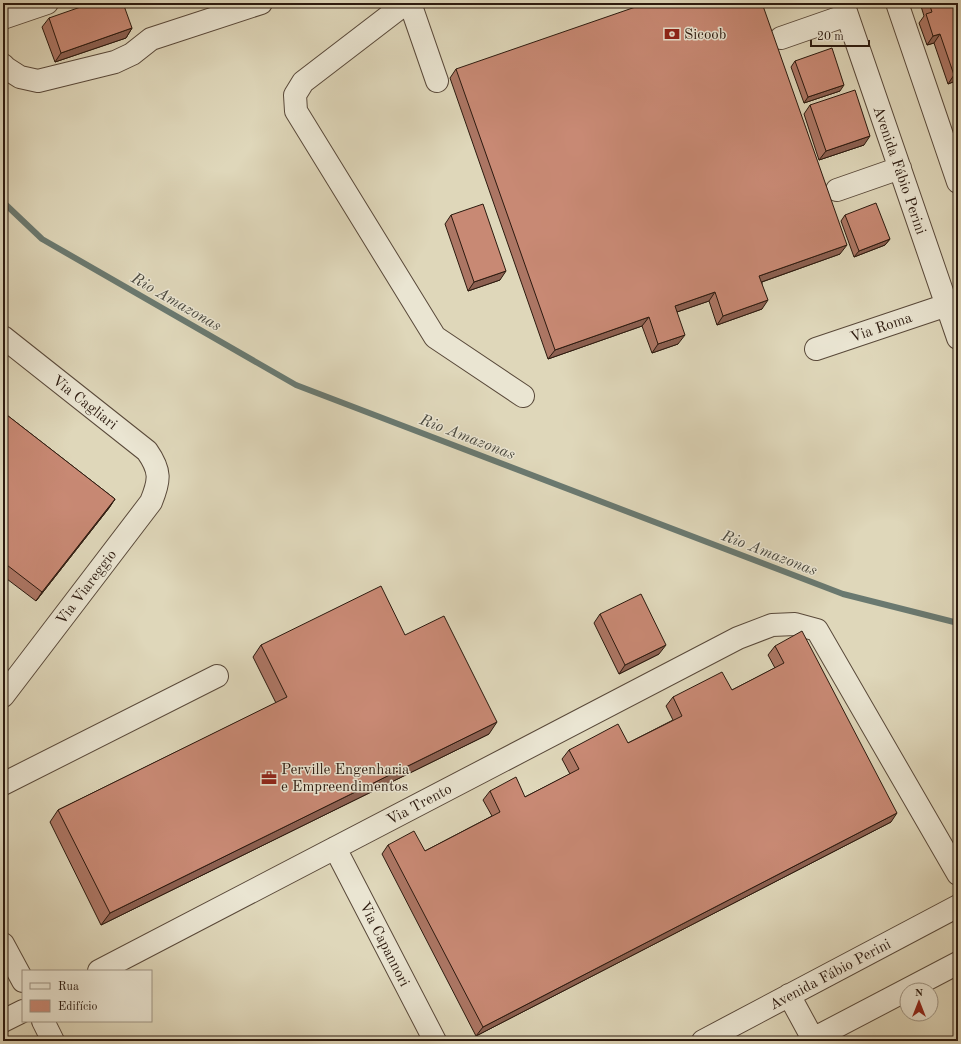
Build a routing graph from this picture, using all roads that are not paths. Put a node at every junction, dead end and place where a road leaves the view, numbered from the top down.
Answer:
1 (47, 3) edge
2 (260, 3) edge
3 (406, 3) edge
4 (410, 3) edge
5 (897, 3) edge
6 (845, 9) edge
7 (3, 18) edge
8 (781, 38) dead end
9 (3, 65) edge
10 (437, 81) dead end
11 (900, 168) junction
12 (958, 182) edge
13 (837, 190) dead end
14 (947, 305) junction
15 (3, 337) edge
16 (958, 338) edge
17 (816, 349) dead end
18 (523, 396) dead end
19 (158, 474) joint
20 (217, 676) dead end
21 (3, 696) edge
22 (3, 784) edge
23 (335, 848) junction
24 (958, 874) edge
25 (958, 906) edge
26 (3, 944) edge
27 (958, 963) edge
28 (101, 970) edge
29 (22, 979) edge
30 (789, 995) junction
31 (22, 1012) edge
32 (3, 1021) edge
33 (44, 1022) edge
34 (812, 1040) edge
35 (53, 1041) edge
36 (435, 1041) edge
37 (703, 1041) edge

1 - 7 street
2 - 9 street
3 - 18 street
4 - 10 street
5 - 12 street
6 - 8 street
6 - 11 street, Avenida Fábio Perini
11 - 13 street
11 - 14 street, Avenida Fábio Perini
14 - 16 street, Avenida Fábio Perini
14 - 17 street, Via Roma
15 - 19 street, Via Cagliari
19 - 21 street, Via Viareggio
20 - 22 street
23 - 24 street, Via Trento
23 - 28 street, Via Trento
23 - 36 street, Via Capannori
25 - 30 street, Avenida Fábio Perini
26 - 29 street
27 - 34 street
30 - 34 street
30 - 37 street, Avenida Fábio Perini
31 - 32 street
33 - 35 street

